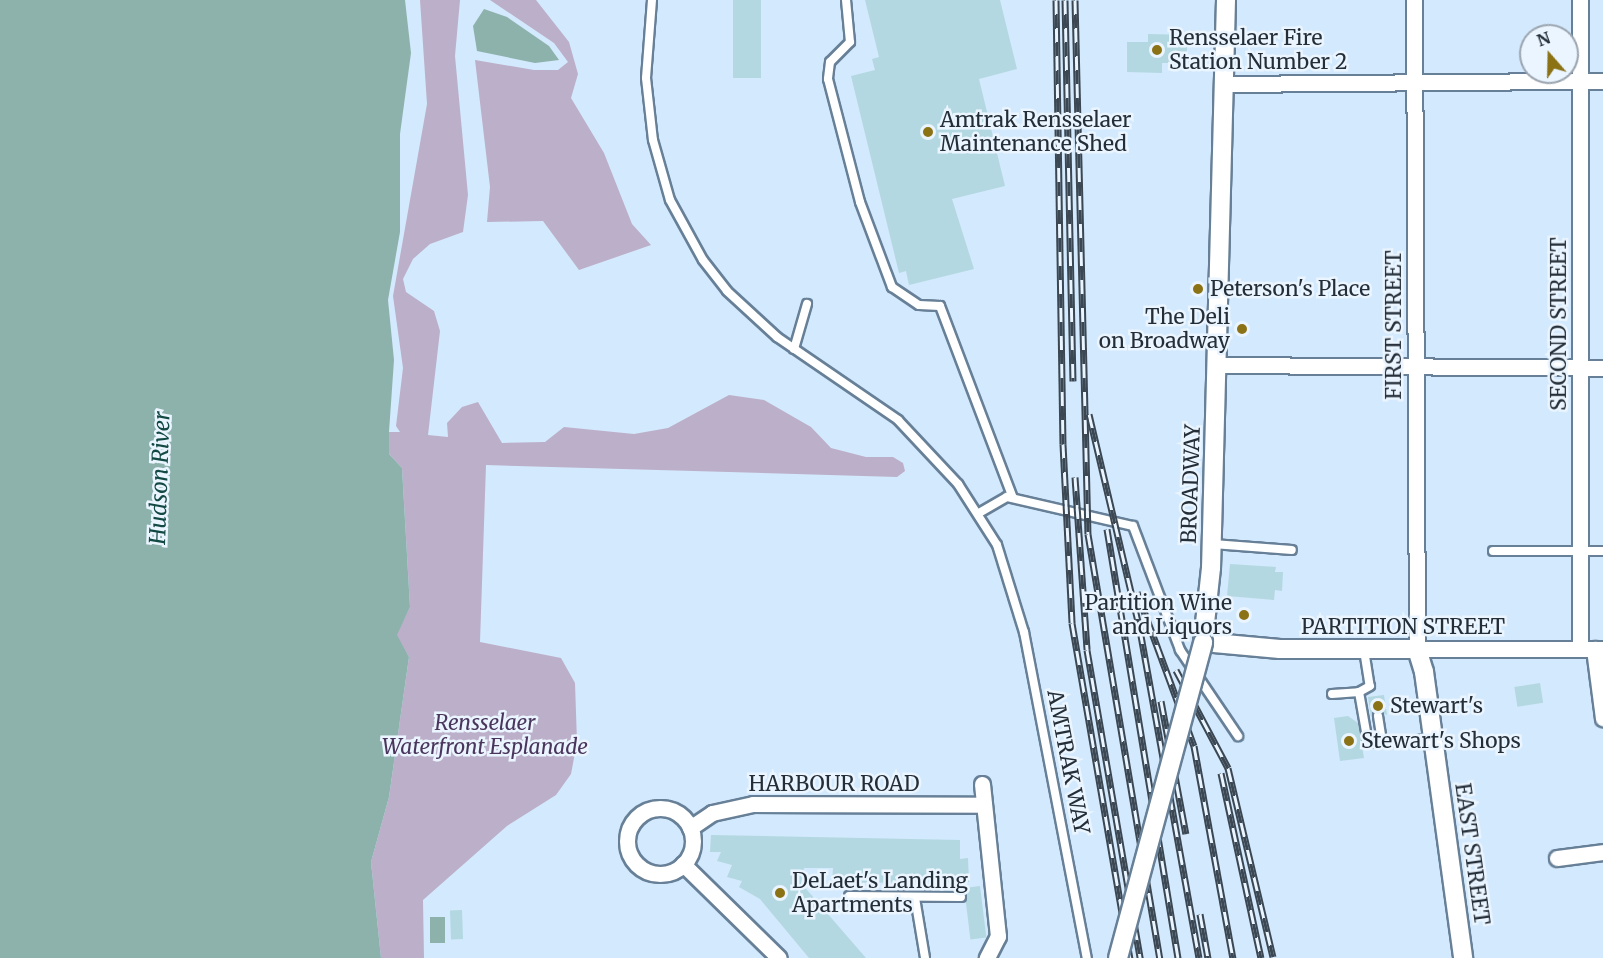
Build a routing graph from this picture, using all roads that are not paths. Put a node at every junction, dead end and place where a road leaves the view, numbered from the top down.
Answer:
1 (652, 0) edge
2 (846, 0) edge
3 (1226, 0) edge
4 (1414, 0) edge
5 (1580, 0) edge
6 (1580, 81) junction
7 (1603, 81) edge
8 (1414, 83) junction
9 (1224, 84) junction
10 (807, 304) dead end
11 (794, 349) junction
12 (1217, 365) junction
13 (1416, 367) junction
14 (1580, 368) junction
15 (1603, 368) edge
16 (1013, 498) junction
17 (979, 513) junction
18 (1212, 544) junction
19 (1292, 550) dead end
20 (1493, 551) dead end
21 (1603, 551) edge
22 (1580, 552) junction
23 (1203, 642) junction
24 (1417, 649) junction
25 (1592, 649) edge
26 (1364, 650) junction
27 (1370, 686) junction
28 (1359, 692) junction
29 (1332, 694) dead end
30 (1375, 696) dead end
31 (1378, 716) dead end
32 (1603, 718) edge
33 (1238, 736) dead end
34 (1434, 739) junction
35 (1382, 742) junction
36 (982, 784) dead end
37 (984, 805) junction
38 (690, 828) junction
39 (1603, 852) edge
40 (1557, 858) dead end
41 (683, 864) junction
42 (849, 896) dead end
43 (961, 897) dead end
44 (915, 898) junction
45 (779, 958) edge
46 (925, 958) edge
47 (987, 958) edge
48 (1087, 958) edge
49 (1118, 958) edge
50 (1463, 958) edge

1 - 11 lane, AMTRAK WAY
2 - 16 lane
3 - 9 street, BROADWAY
4 - 8 street, FIRST STREET
5 - 6 street, SECOND STREET
6 - 7 street
6 - 8 street
6 - 14 street, SECOND STREET
8 - 9 street
8 - 13 street, FIRST STREET
9 - 12 street, BROADWAY
10 - 11 lane
11 - 17 lane, AMTRAK WAY
12 - 13 street
12 - 18 street, BROADWAY
13 - 14 street
13 - 24 street, FIRST STREET
14 - 15 street
14 - 22 street, SECOND STREET
16 - 17 lane
16 - 33 lane
17 - 48 lane, AMTRAK WAY
18 - 19 lane
18 - 23 street, BROADWAY
20 - 22 lane
21 - 22 lane
22 - 25 street, SECOND STREET
23 - 26 street, PARTITION STREET
23 - 49 street, BROADWAY, bridge
24 - 25 street, PARTITION STREET
24 - 26 street, PARTITION STREET
24 - 34 street, EAST STREET
25 - 32 street, SECOND STREET
26 - 27 lane
27 - 28 lane
27 - 30 lane
28 - 29 lane
28 - 35 lane
31 - 35 lane
34 - 35 lane
34 - 50 street, EAST STREET
36 - 37 street
37 - 38 street, HARBOUR ROAD
37 - 47 street
38 - 41 street
38 - 41 street
39 - 40 street
41 - 45 street
42 - 44 lane
43 - 44 lane
44 - 46 lane

